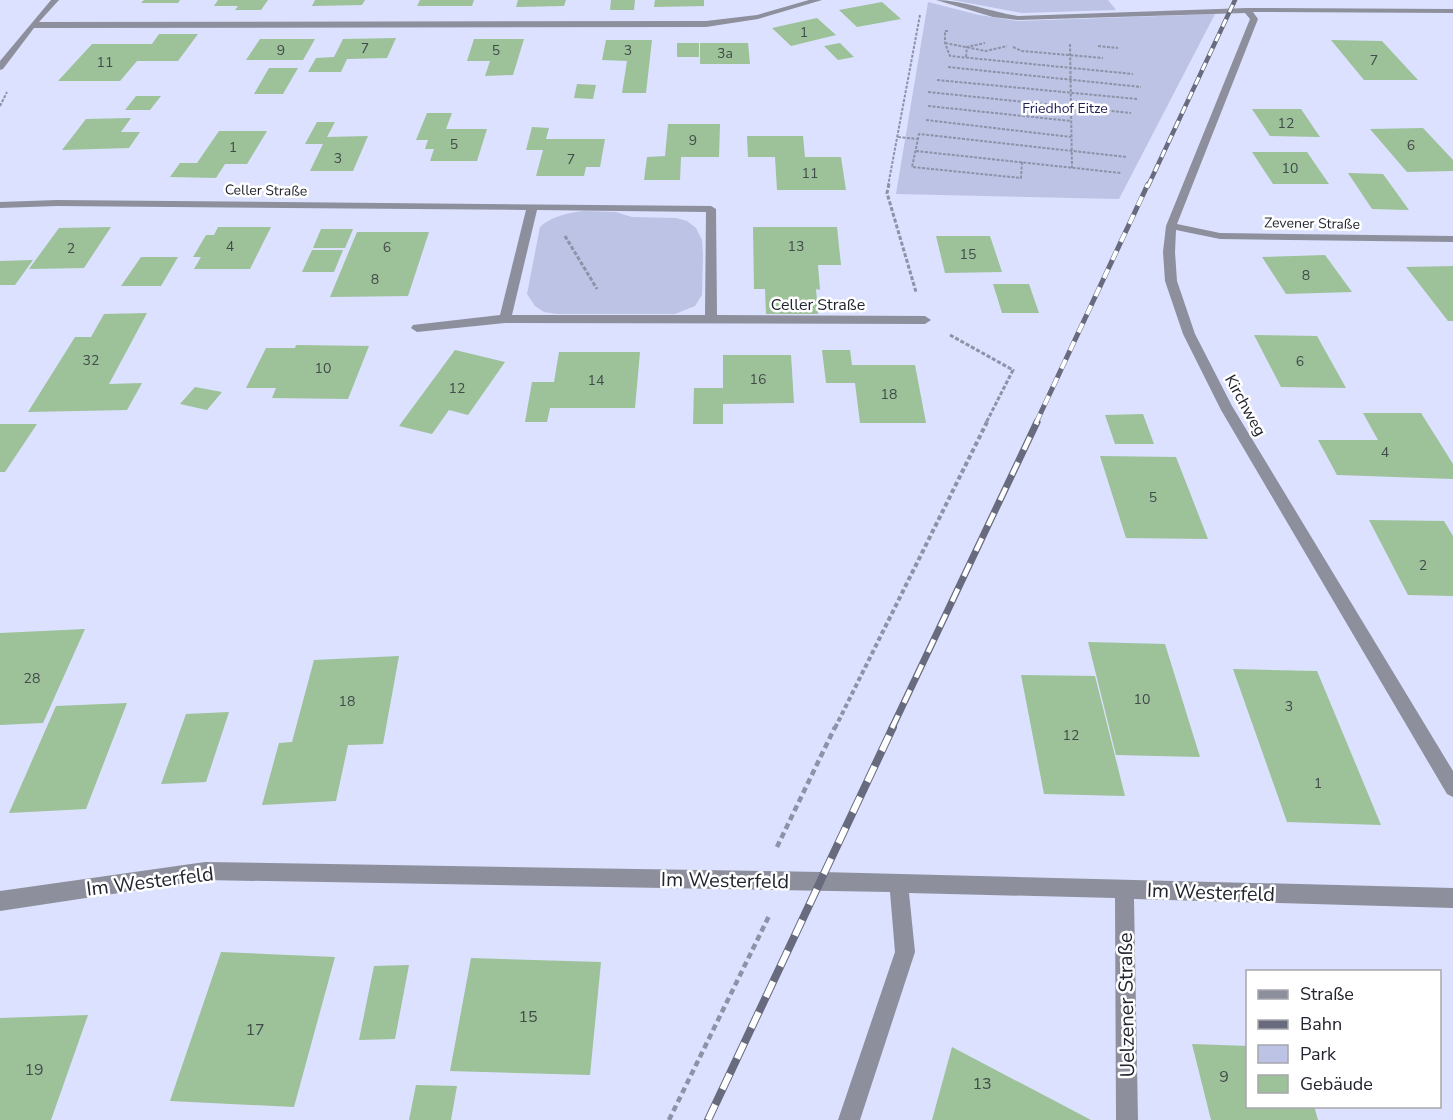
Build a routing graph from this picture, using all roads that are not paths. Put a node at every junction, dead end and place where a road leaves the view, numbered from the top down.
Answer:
1 (55, 0) edge
2 (818, 0) edge
3 (940, 0) edge
4 (1247, 10) junction
5 (1453, 11) edge
6 (32, 25) junction
7 (0, 68) edge
8 (0, 205) edge
9 (532, 207) junction
10 (1172, 226) junction
11 (1453, 239) edge
12 (505, 319) junction
13 (711, 320) junction
14 (925, 320) road end
15 (417, 328) dead end
16 (1453, 788) edge
17 (899, 883) junction
18 (1124, 890) junction
19 (1453, 898) edge
20 (0, 901) edge
21 (849, 1120) edge
22 (1127, 1120) edge

1 - 6 street
2 - 6 street
3 - 4 street
4 - 5 street
4 - 10 street, Kirchweg
6 - 7 street
8 - 9 street, Celler Straße
9 - 12 street
9 - 13 street, Celler Straße
10 - 11 street, Zevener Straße
10 - 16 street, Kirchweg
12 - 13 street, Celler Straße
12 - 15 street, Celler Straße
13 - 14 street, Celler Straße
17 - 18 street, Im Westerfeld
17 - 20 street, Im Westerfeld
17 - 21 street
18 - 19 street, Im Westerfeld
18 - 22 street, Uelzener Straße

